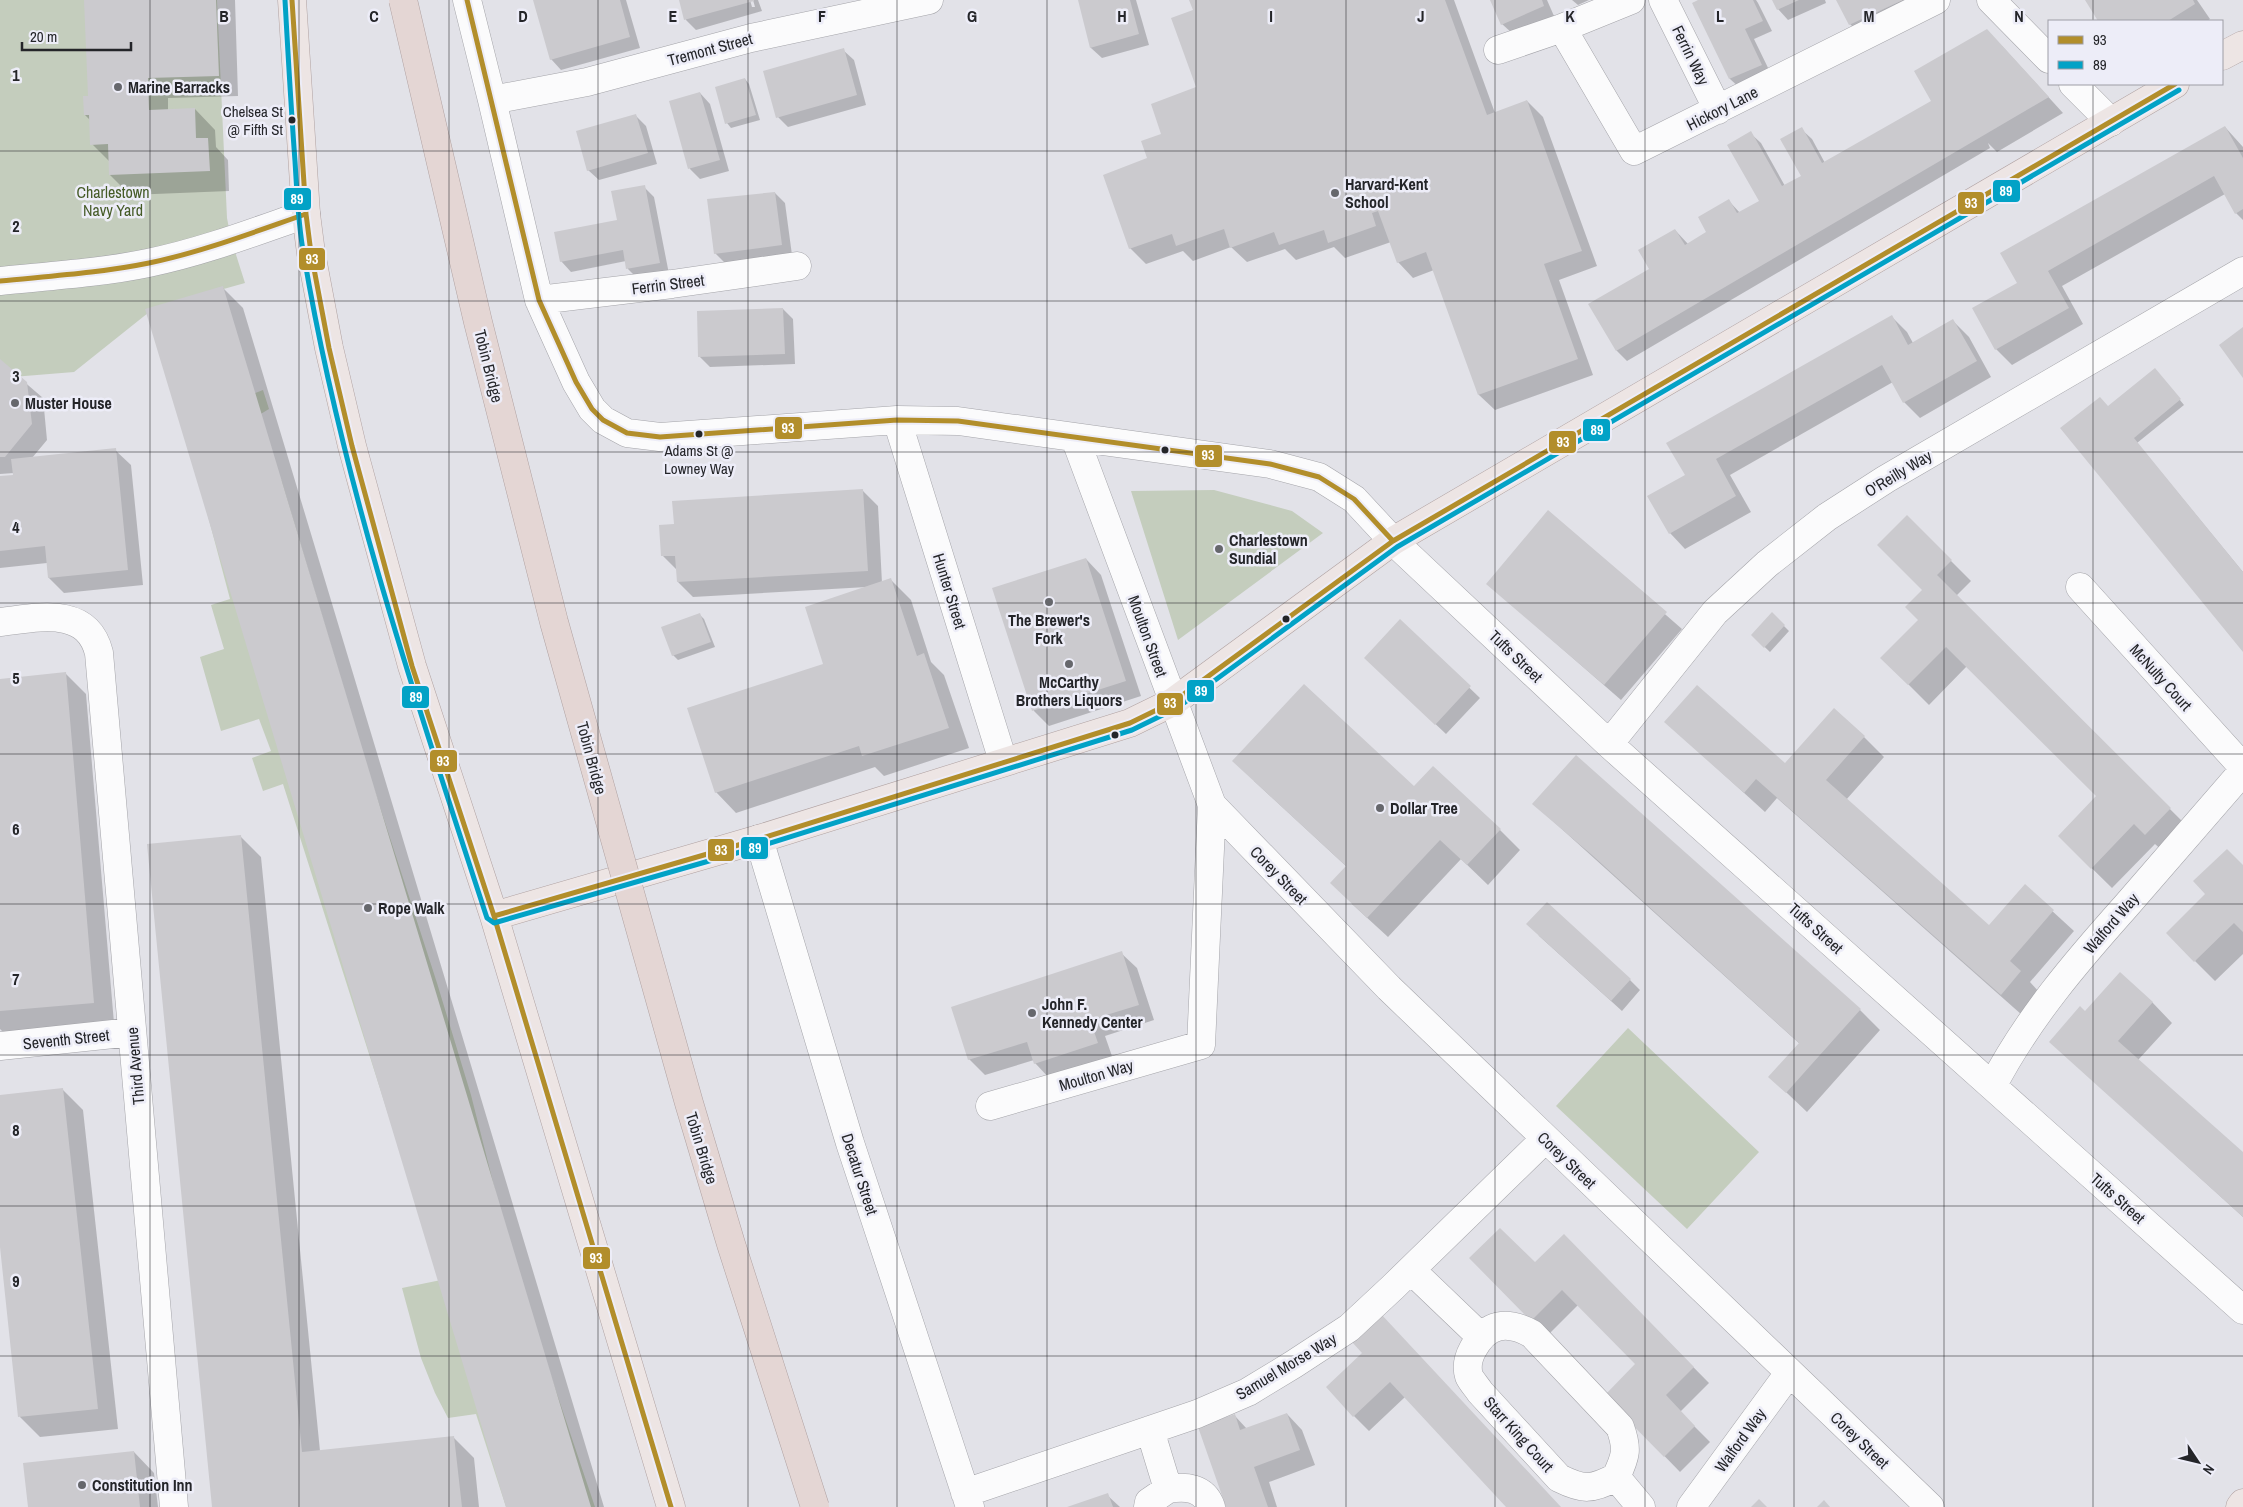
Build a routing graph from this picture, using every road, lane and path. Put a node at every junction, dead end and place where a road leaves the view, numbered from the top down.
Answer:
1 (292, 0) edge
2 (403, 0) edge
3 (467, 0) edge
4 (929, 0) edge
5 (1630, 0) edge
6 (1663, 0) edge
7 (1936, 0) edge
8 (1991, 0) edge
9 (1562, 28) junction
10 (2243, 45) edge
11 (1498, 50) dead end
12 (2223, 55) edge
13 (2048, 58) edge
14 (2074, 85) edge
15 (2173, 85) edge
16 (492, 100) junction
17 (1718, 110) junction
18 (2111, 122) junction
19 (306, 214) junction
20 (459, 238) dead end
21 (797, 266) dead end
22 (2243, 271) edge
23 (0, 281) edge
24 (539, 300) junction
25 (897, 420) junction
26 (1075, 438) junction
27 (1393, 541) junction
28 (2080, 587) dead end
29 (0, 622) edge
30 (1173, 702) junction
31 (1609, 744) junction
32 (1003, 761) junction
33 (2243, 767) edge
34 (2243, 771) edge
35 (1212, 805) junction
36 (759, 839) junction
37 (494, 916) junction
38 (132, 1032) junction
39 (1201, 1045) joint
40 (0, 1046) edge
41 (1993, 1085) junction
42 (990, 1106) dead end
43 (1545, 1138) junction
44 (1411, 1270) junction
45 (2243, 1310) edge
46 (1480, 1336) junction
47 (1789, 1373) junction
48 (1150, 1430) junction
49 (1616, 1477) junction
50 (1158, 1498) edge
51 (967, 1500) edge
52 (2243, 1503) edge
53 (174, 1507) edge
54 (672, 1507) edge
55 (816, 1507) edge
56 (1211, 1507) edge
57 (1641, 1507) edge
58 (1691, 1507) edge
59 (1930, 1507) edge
60 (2240, 1507) edge

1 - 19 main road
2 - 55 highway, Tobin Bridge, bridge
3 - 16 street, Tufts Street
4 - 16 street, Tremont Street
5 - 9 street
6 - 17 street, Ferrin Way
7 - 17 street, Hickory Lane
8 - 13 street
9 - 11 street
9 - 17 street, Hickory Lane
10 - 12 main road
14 - 18 street
15 - 18 main road
16 - 24 street, Tufts Street
18 - 27 main road
19 - 23 street
19 - 37 main road
20 - 55 highway, Tobin Bridge, bridge
21 - 24 street, Ferrin Street
22 - 31 street, O'Reilly Way
24 - 25 street, Tufts Street
25 - 26 street, Tufts Street
25 - 32 street, Hunter Street
26 - 27 street, Tufts Street
26 - 30 street, Moulton Street
27 - 30 main road
27 - 31 street, Tufts Street
28 - 33 street, McNulty Court
29 - 38 street, Third Avenue
30 - 32 main road
30 - 35 street, Moulton Street
31 - 41 street, Tufts Street
32 - 36 main road
34 - 41 street, Walford Way
35 - 39 street, Moulton Street
35 - 43 street, Corey Street
36 - 37 main road
36 - 51 street, Decatur Street
37 - 54 main road
38 - 40 street, Seventh Street
38 - 53 street, Third Avenue
39 - 42 street, Moulton Way
41 - 45 street, Tufts Street
43 - 44 street, Samuel Morse Way
43 - 47 street, Corey Street
44 - 46 street
44 - 48 street, Samuel Morse Way
46 - 49 street
46 - 49 street, Starr King Court
47 - 58 street, Walford Way
47 - 59 street, Corey Street
48 - 50 street
48 - 51 street, Samuel Morse Way
49 - 57 street
50 - 56 street
52 - 60 main road

